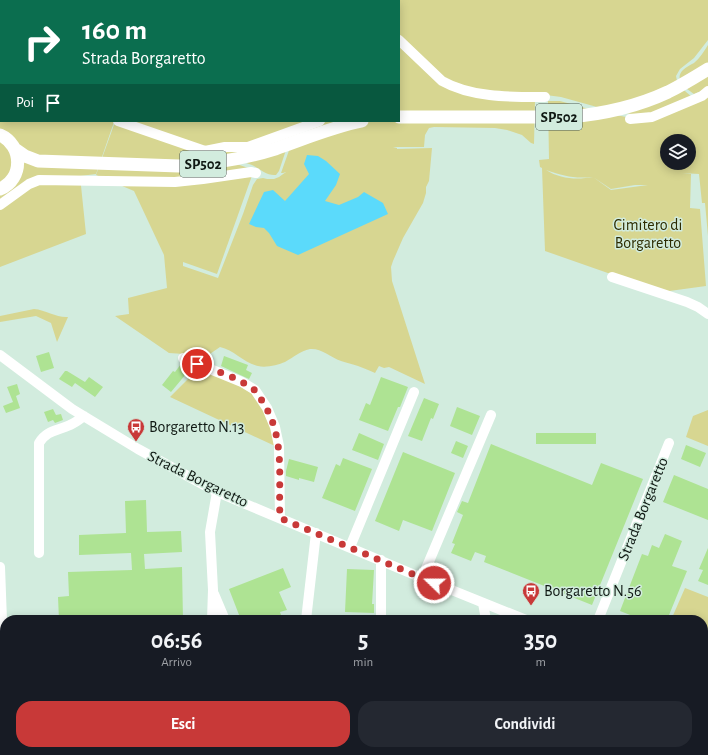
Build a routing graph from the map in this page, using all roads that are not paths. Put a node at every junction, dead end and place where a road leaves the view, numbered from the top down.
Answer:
1 (400, 41) edge
2 (708, 68) edge
3 (708, 91) edge
4 (545, 97) dead end
5 (400, 117) edge
6 (630, 119) dead end
7 (121, 122) edge
8 (317, 122) edge
9 (358, 122) edge
10 (0, 135) edge
11 (15, 149) junction
12 (38, 161) junction
13 (256, 173) dead end
14 (13, 178) junction
15 (0, 189) edge
16 (0, 205) edge
17 (612, 278) dead end
18 (708, 314) edge
19 (0, 355) edge
20 (183, 358) dead end
21 (414, 392) dead end
22 (491, 415) dead end
23 (84, 416) junction
24 (669, 443) dead end
25 (217, 492) junction
26 (280, 518) junction
27 (316, 533) junction
28 (350, 547) junction
29 (39, 553) dead end
30 (381, 560) junction
31 (0, 567) edge
32 (422, 578) junction
33 (212, 590) junction
34 (483, 603) junction
35 (2, 615) edge
36 (212, 615) edge
37 (223, 615) edge
38 (307, 615) edge
39 (381, 615) edge
40 (485, 615) edge
41 (513, 615) edge
42 (600, 615) edge

1 - 4 street
2 - 5 main road, SP502
3 - 6 street
7 - 8 street
9 - 12 main road, SP502
10 - 11 main road, SP502
11 - 12 main road, SP502
11 - 14 main road
12 - 14 main road
13 - 16 street
14 - 15 main road
17 - 18 street
19 - 23 street, Strada Borgaretto
20 - 26 street
21 - 28 street
22 - 32 street
23 - 25 street, Strada Borgaretto
23 - 29 street
24 - 42 street, Strada Borgaretto
25 - 26 street, Strada Borgaretto
25 - 33 street
26 - 27 street, Strada Borgaretto
27 - 28 street, Strada Borgaretto
27 - 38 street
28 - 30 street, Strada Borgaretto
30 - 32 street, Strada Borgaretto
30 - 39 street
31 - 35 street
32 - 34 street, Strada Borgaretto
33 - 36 street
33 - 37 street
34 - 40 street
34 - 41 street, Strada Borgaretto

